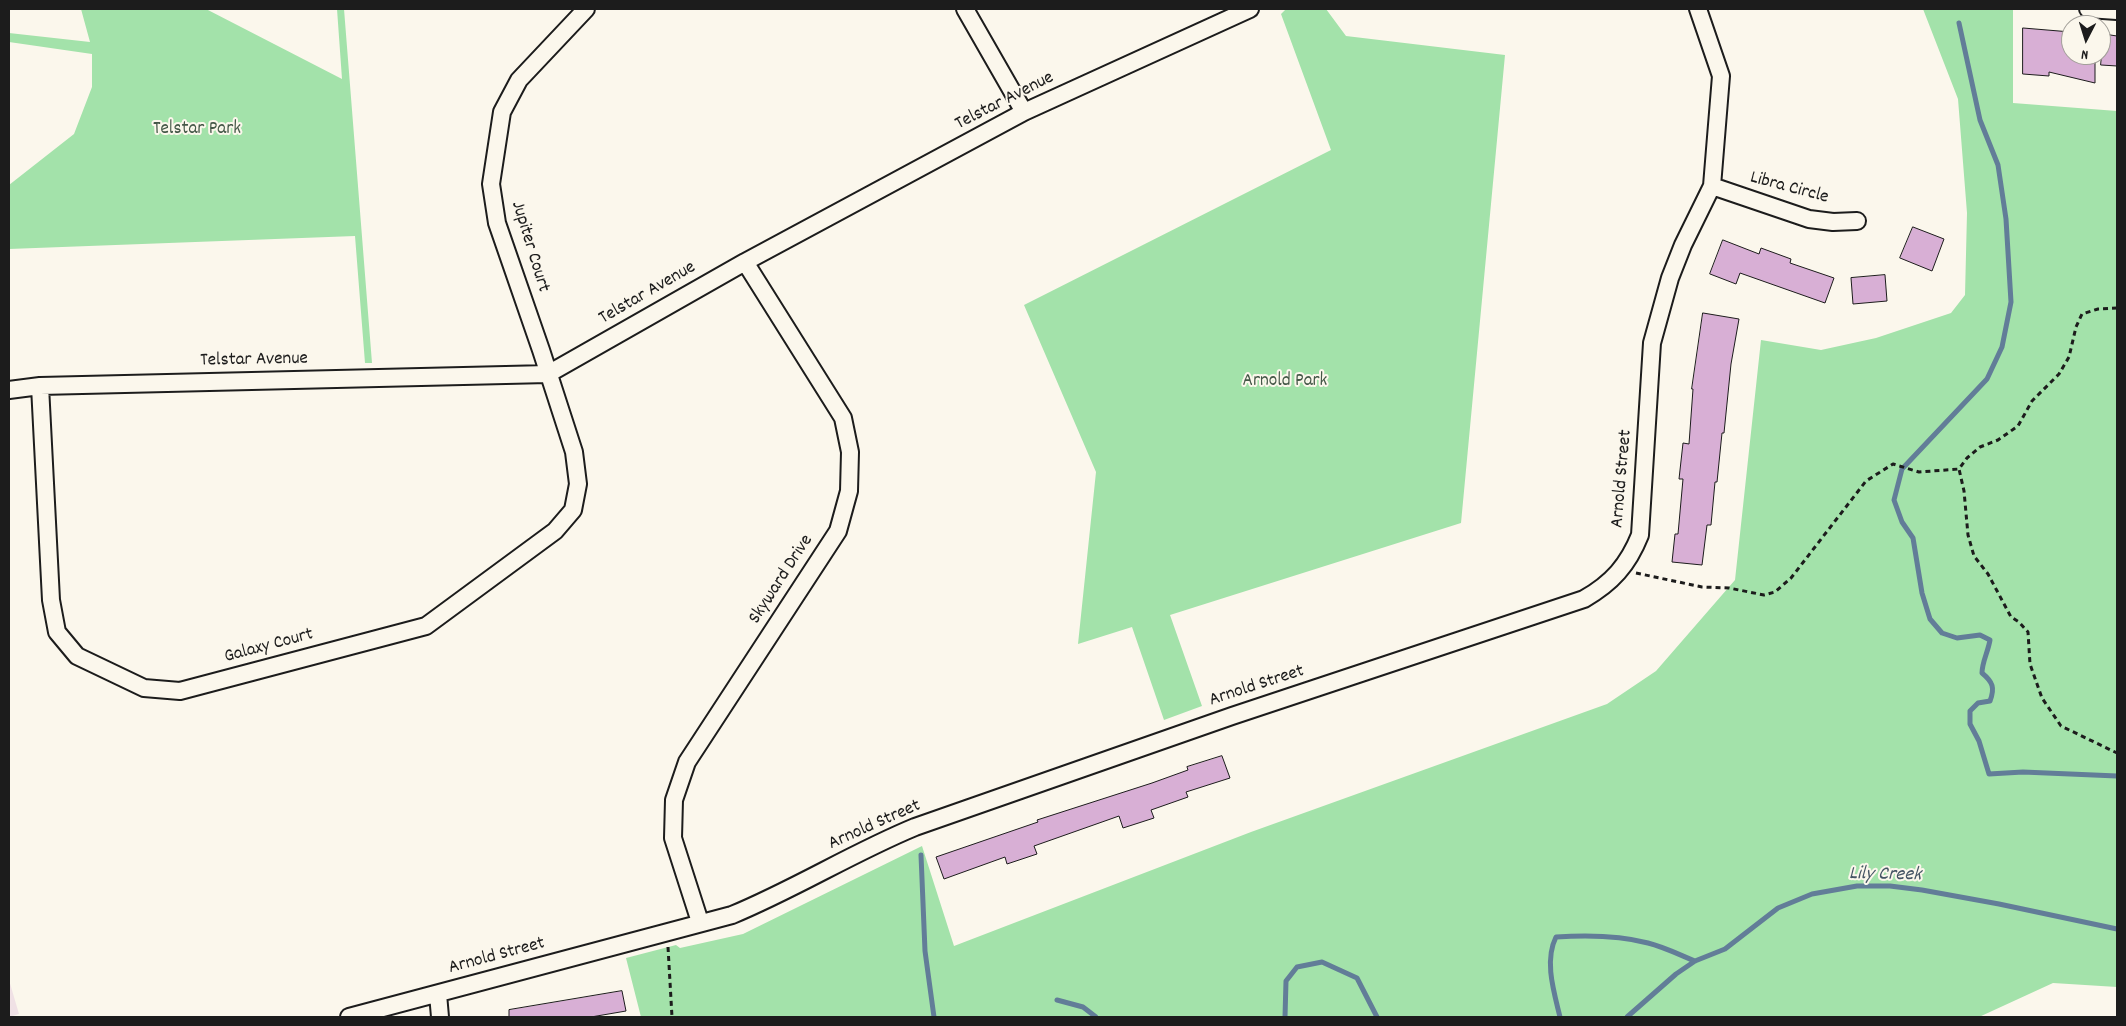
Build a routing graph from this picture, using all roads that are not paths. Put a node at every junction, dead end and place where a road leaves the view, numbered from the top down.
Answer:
1 (586, 9) edge
2 (965, 9) edge
3 (1250, 9) edge
4 (1698, 9) edge
5 (2088, 9) edge
6 (2117, 11) edge
7 (1024, 112) junction
8 (1712, 186) junction
9 (1857, 221) dead end
10 (745, 262) junction
11 (548, 374) junction
12 (40, 386) junction
13 (9, 390) edge
14 (700, 922) junction
15 (438, 994) junction
16 (349, 1017) edge
17 (440, 1017) edge

1 - 11 street, Jupiter Court
2 - 7 street
3 - 7 street, Telstar Avenue
4 - 8 street, Arnold Street
5 - 6 street
7 - 10 street, Telstar Avenue
8 - 9 street, Libra Circle
8 - 14 street, Arnold Street
10 - 11 street, Telstar Avenue
10 - 14 street, Skyward Drive
11 - 12 street, Telstar Avenue
11 - 12 street, Galaxy Court
12 - 13 street, Telstar Avenue
14 - 15 street, Arnold Street
15 - 16 street, Arnold Street
15 - 17 street

